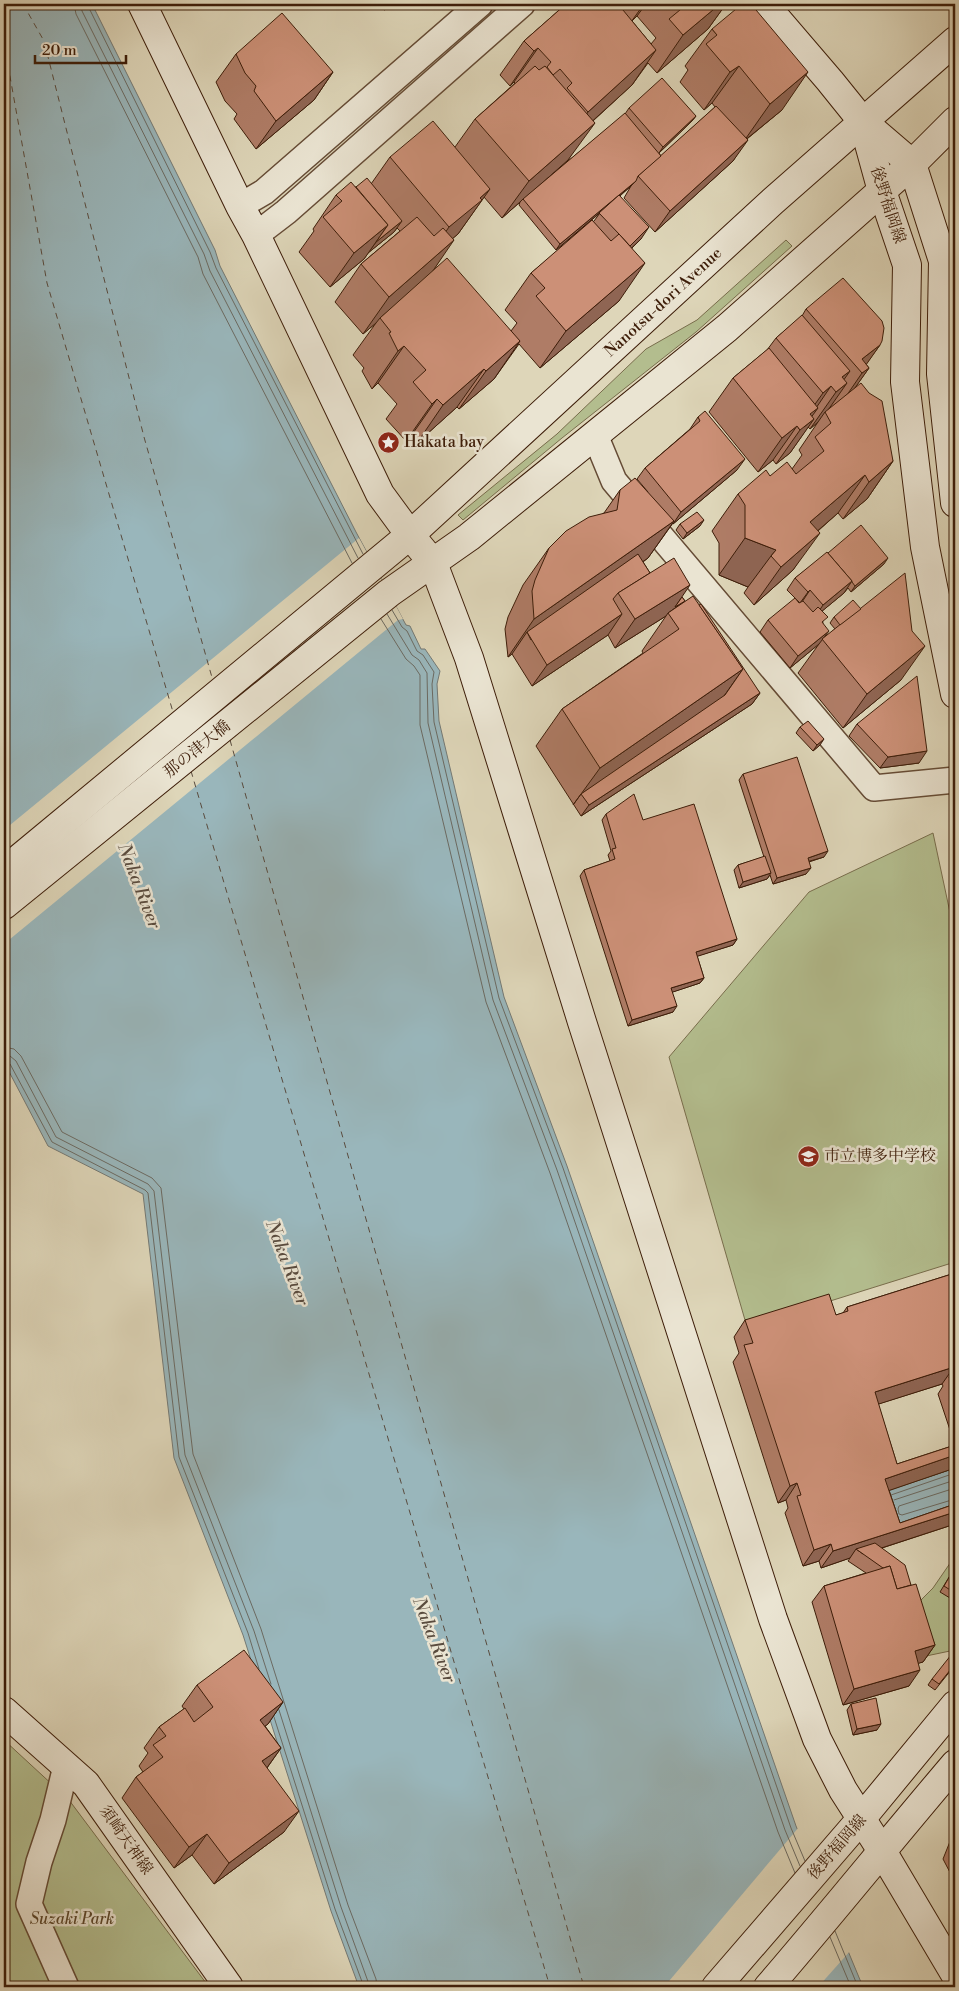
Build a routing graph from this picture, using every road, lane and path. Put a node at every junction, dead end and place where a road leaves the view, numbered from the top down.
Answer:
1 (142, 4) edge
2 (480, 4) edge
3 (522, 4) edge
4 (764, 4) edge
5 (955, 42) edge
6 (955, 121) edge
7 (863, 122) junction
8 (912, 164) junction
9 (882, 191) junction
10 (240, 206) junction
11 (256, 235) junction
12 (948, 368) edge
13 (595, 435) junction
14 (955, 503) edge
15 (410, 535) junction
16 (433, 563) junction
17 (375, 565) joint
18 (955, 694) edge
19 (955, 780) edge
20 (4, 871) edge
21 (4, 905) edge
22 (955, 1705) edge
23 (4, 1711) edge
24 (955, 1764) edge
25 (66, 1766) junction
26 (861, 1819) junction
27 (882, 1851) junction
28 (955, 1974) edge
29 (66, 1987) edge
30 (228, 1987) edge
31 (716, 1987) edge
32 (768, 1987) edge

1 - 10 street
2 - 10 street
3 - 11 street
4 - 7 street
5 - 7 street, Nanotsu-dori Avenue
6 - 8 street
7 - 8 street, 後野福岡線
7 - 9 street, 後野福岡線
7 - 15 street, Nanotsu-dori Avenue
8 - 9 street
8 - 12 street
9 - 13 street
9 - 18 street, 後野福岡線
10 - 11 street
11 - 15 street
12 - 14 street
13 - 16 street
13 - 19 street
15 - 16 street
15 - 17 street, Nanotsu-dori Avenue
16 - 21 street, 那の津大橋
16 - 26 street
17 - 20 street, 那の津大橋
22 - 26 street, 後野福岡線
23 - 25 street, 須崎天神線
24 - 27 street
25 - 29 street
25 - 30 street, 須崎天神線
26 - 27 street
26 - 31 street, 後野福岡線
27 - 28 street
27 - 32 street

